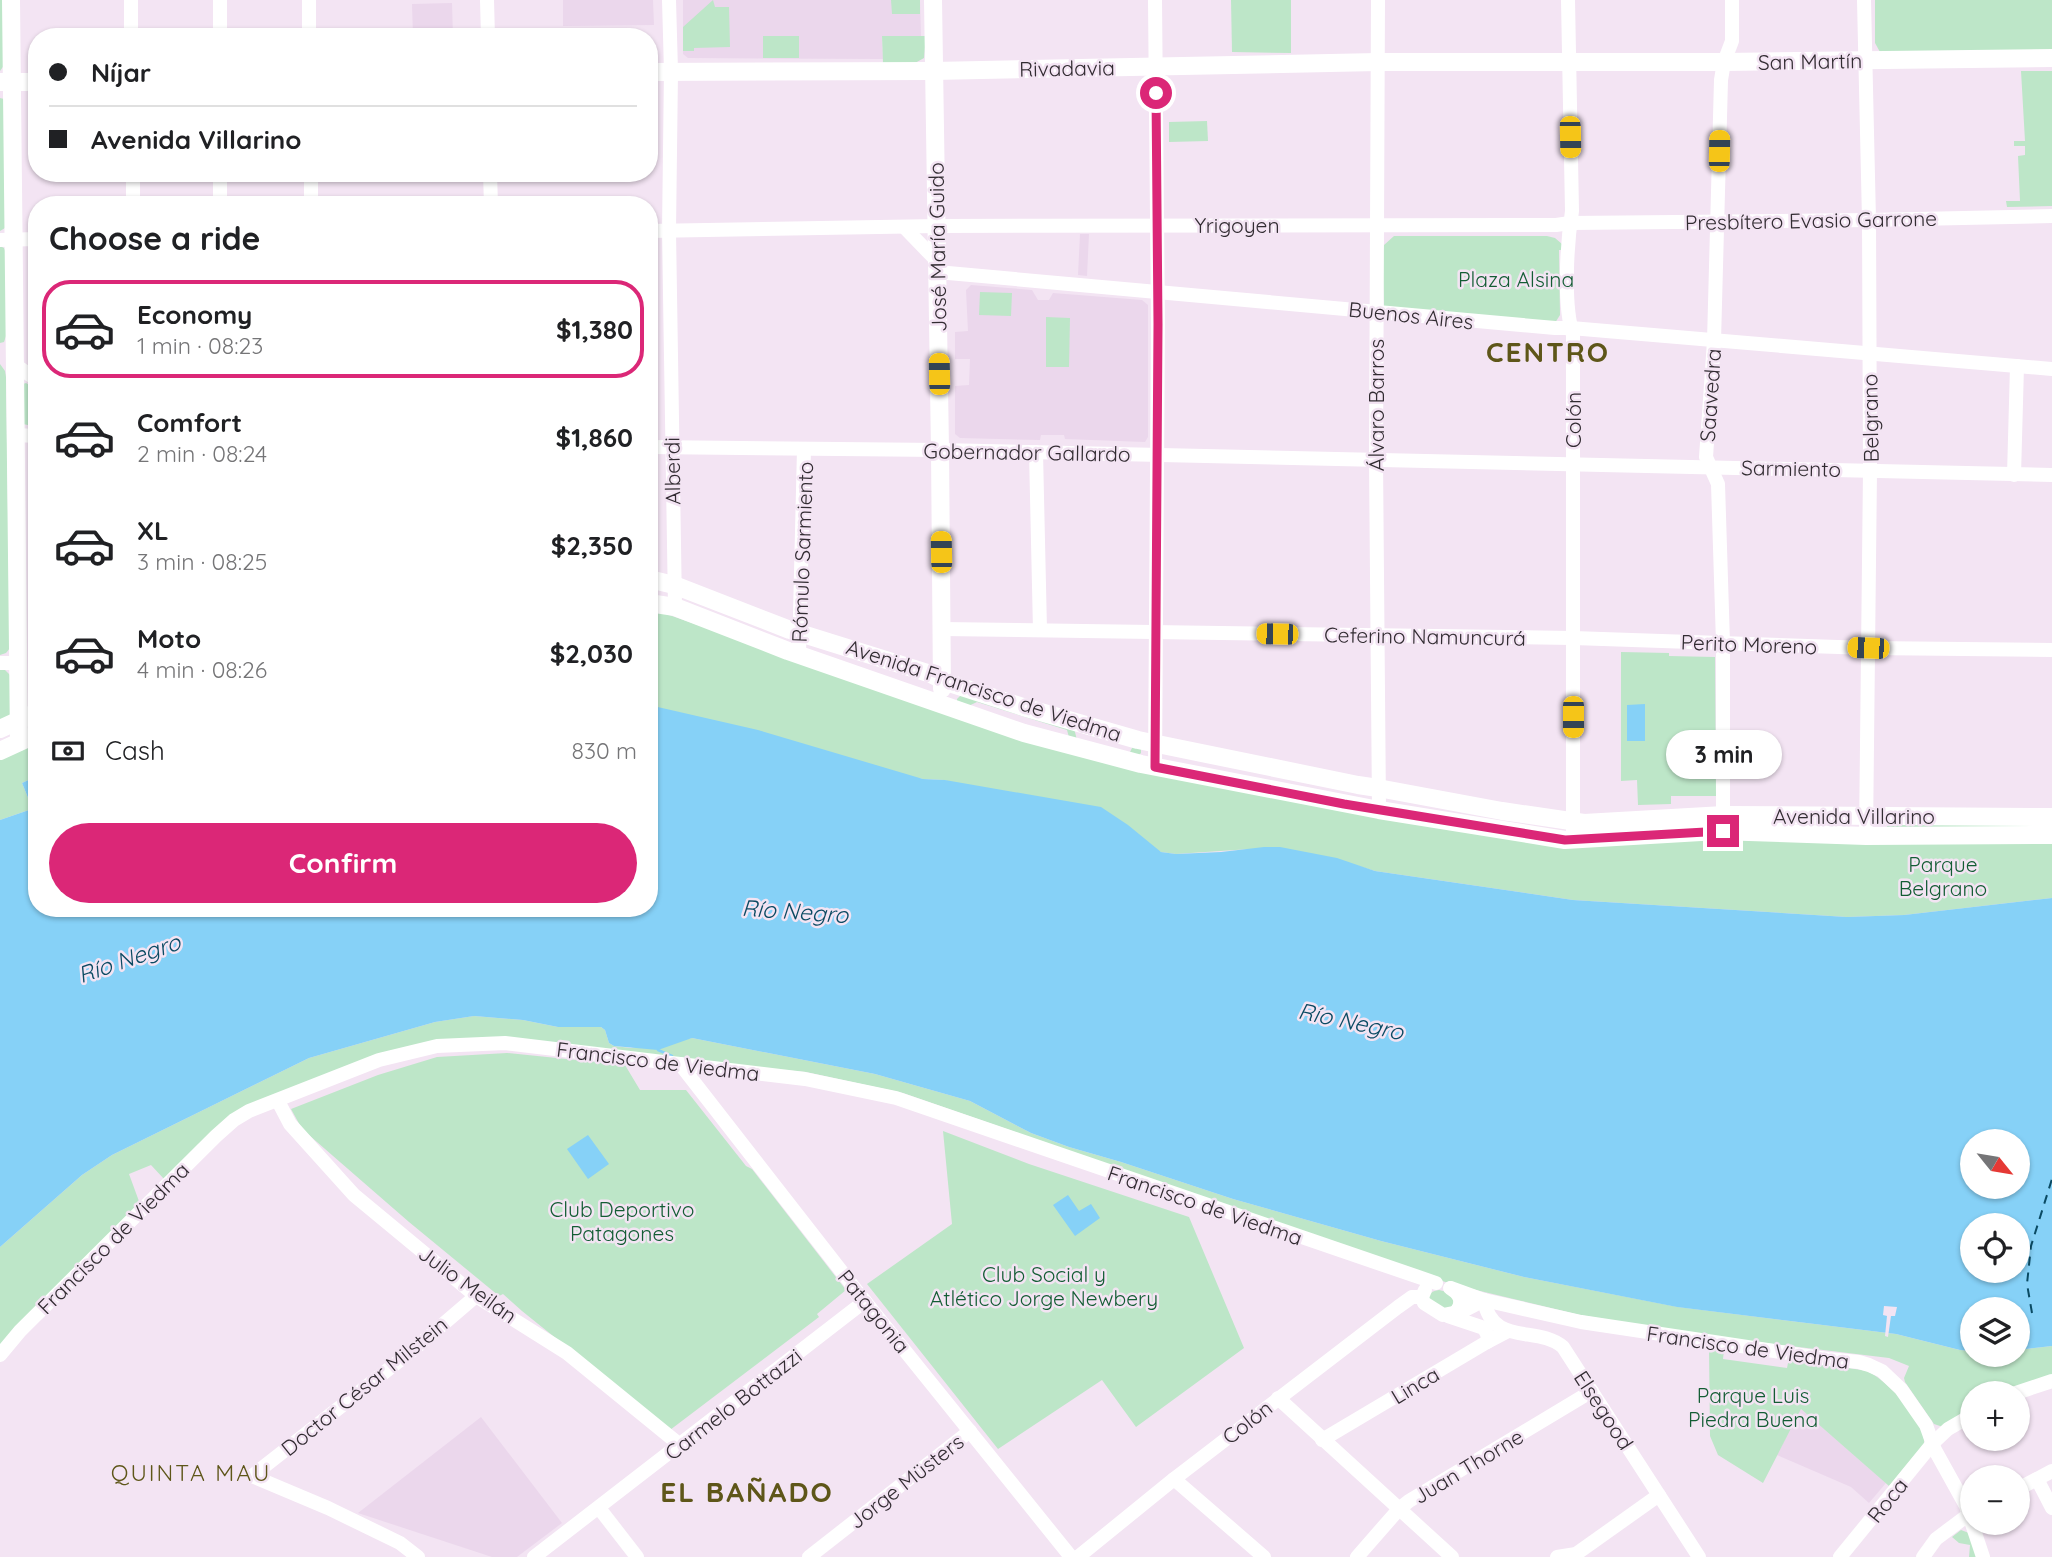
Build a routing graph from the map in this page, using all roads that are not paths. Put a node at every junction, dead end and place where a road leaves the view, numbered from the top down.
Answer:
1 (10, 0) edge
2 (131, 0) edge
3 (220, 0) edge
4 (309, 0) edge
5 (487, 0) edge
6 (669, 0) edge
7 (933, 0) edge
8 (1155, 0) edge
9 (1378, 0) edge
10 (1568, 0) edge
11 (1732, 0) edge
12 (1864, 0) edge
13 (131, 28) edge
14 (220, 28) edge
15 (309, 28) edge
16 (488, 28) edge
17 (2052, 58) edge
18 (1865, 61) junction
19 (1378, 62) junction
20 (1569, 62) junction
21 (1724, 62) junction
22 (1156, 66) junction
23 (671, 71) junction
24 (933, 71) junction
25 (658, 72) edge
26 (6, 82) edge
27 (28, 82) edge
28 (2052, 216) edge
29 (1869, 220) junction
30 (1718, 222) junction
31 (1570, 223) junction
32 (1377, 224) junction
33 (1157, 225) junction
34 (937, 226) junction
35 (904, 227) junction
36 (658, 231) edge
37 (669, 231) junction
38 (7, 239) edge
39 (28, 239) edge
40 (937, 266) junction
41 (1158, 292) junction
42 (1377, 311) junction
43 (1571, 328) junction
44 (1714, 341) junction
45 (1869, 354) junction
46 (7, 359) edge
47 (2018, 366) junction
48 (2052, 369) edge
49 (28, 374) edge
50 (15, 435) junction
51 (28, 436) edge
52 (658, 447) edge
53 (671, 447) junction
54 (804, 450) junction
55 (940, 450) junction
56 (1036, 453) junction
57 (1156, 456) junction
58 (1376, 459) junction
59 (1572, 465) junction
60 (1710, 466) junction
61 (1870, 470) junction
62 (2052, 474) edge
63 (2014, 475) junction
64 (658, 581) edge
65 (674, 585) junction
66 (658, 604) edge
67 (675, 607) junction
68 (942, 629) junction
69 (1040, 630) junction
70 (800, 632) junction
71 (1156, 632) junction
72 (1377, 635) junction
73 (1573, 638) junction
74 (1723, 643) junction
75 (1868, 648) junction
76 (2052, 650) edge
77 (799, 655) junction
78 (9, 663) edge
79 (942, 680) junction
80 (941, 704) junction
81 (28, 716) edge
82 (19, 720) junction
83 (0, 729) edge
84 (28, 738) edge
85 (19, 742) junction
86 (1155, 743) junction
87 (0, 751) edge
88 (1155, 767) junction
89 (1378, 788) junction
90 (1379, 810) junction
91 (1866, 817) junction
92 (2052, 817) edge
93 (1573, 821) junction
94 (1723, 823) junction
95 (2052, 835) edge
96 (1866, 836) junction
97 (1573, 840) junction
98 (680, 1064) junction
99 (278, 1101) junction
100 (1398, 1271) junction
101 (1436, 1283) junction
102 (1451, 1288) junction
103 (1422, 1295) junction
104 (476, 1296) junction
105 (1484, 1300) junction
106 (865, 1301) junction
107 (1449, 1314) junction
108 (1508, 1331) junction
109 (1487, 1342) junction
110 (0, 1355) edge
111 (2052, 1381) edge
112 (2030, 1389) edge
113 (1592, 1391) junction
114 (1278, 1398) junction
115 (1960, 1422) edge
116 (970, 1431) junction
117 (1322, 1440) junction
118 (1933, 1443) junction
119 (680, 1445) junction
120 (2052, 1471) edge
121 (1174, 1479) junction
122 (2037, 1479) junction
123 (2030, 1483) edge
124 (1960, 1493) edge
125 (1660, 1495) junction
126 (599, 1508) junction
127 (2052, 1508) edge
128 (1399, 1509) junction
129 (1960, 1521) edge
130 (1977, 1535) edge
131 (418, 1557) edge
132 (534, 1557) edge
133 (637, 1557) edge
134 (809, 1557) edge
135 (1071, 1557) edge
136 (1078, 1557) edge
137 (1264, 1557) edge
138 (1357, 1557) edge
139 (1452, 1557) edge
140 (1557, 1557) edge
141 (1699, 1557) edge
142 (1840, 1557) edge
143 (1923, 1557) edge
144 (1983, 1557) edge

1 - 26 main road
2 - 13 street
3 - 14 street
4 - 15 street
5 - 16 street
6 - 23 street, Alberdi
7 - 24 main road, José María Guido
8 - 22 street
9 - 19 street, Álvaro Barros
10 - 20 street, Colón
11 - 21 street, Saavedra
12 - 18 street, Belgrano
17 - 18 main road, San Martín
18 - 21 main road, San Martín
18 - 29 street, Belgrano
19 - 20 main road, Rivadavia
19 - 22 main road, Rivadavia
19 - 32 street, Álvaro Barros
20 - 21 main road, San Martín
20 - 31 street, Colón
21 - 30 street, Saavedra
22 - 24 main road, Rivadavia
22 - 33 street
23 - 24 main road, Rivadavia
23 - 25 main road, Rivadavia
23 - 37 street, Alberdi
24 - 34 main road, José María Guido
26 - 27 main road
26 - 38 main road
28 - 29 street, Presbítero Evasio Garrone
29 - 30 street, Presbítero Evasio Garrone
29 - 45 street, Belgrano
30 - 31 street, Presbítero Evasio Garrone
30 - 44 street, Saavedra
31 - 32 street, Yrigoyen
31 - 43 street, Colón
32 - 33 street, Yrigoyen
32 - 42 street, Álvaro Barros
33 - 34 street, Yrigoyen
33 - 41 street
34 - 35 street, Yrigoyen
34 - 40 main road, José María Guido
35 - 37 street, Yrigoyen
35 - 40 street
36 - 37 street, Yrigoyen
37 - 53 street, Alberdi
38 - 39 street
38 - 46 main road
40 - 41 street, Buenos Aires
40 - 55 main road, José María Guido
41 - 42 street, Buenos Aires
41 - 57 street
42 - 43 street, Buenos Aires
42 - 58 street, Álvaro Barros
43 - 44 street, Buenos Aires
43 - 59 street, Colón
44 - 45 street, Buenos Aires
44 - 60 street, Saavedra
45 - 47 street, Buenos Aires
45 - 61 street, Belgrano
46 - 49 street
46 - 50 main road
47 - 48 street, Buenos Aires
47 - 63 street
50 - 51 street
50 - 78 main road
52 - 53 street, Gobernador Gallardo
53 - 54 street, Gobernador Gallardo
53 - 65 street, Alberdi
54 - 55 street, Gobernador Gallardo
54 - 70 street, Rómulo Sarmiento
55 - 56 street, Gobernador Gallardo
55 - 68 main road, José María Guido
56 - 57 street, Gobernador Gallardo
56 - 69 street
57 - 58 street, Gobernador Gallardo
57 - 71 street
58 - 59 street, Gobernador Gallardo
58 - 72 street, Álvaro Barros
59 - 60 street, Sarmiento
59 - 73 street, Colón
60 - 61 street, Sarmiento
60 - 74 street, Saavedra
61 - 63 street, Sarmiento
61 - 75 street, Belgrano
62 - 63 street, Sarmiento
64 - 65 main road, Avenida Francisco de Viedma
65 - 67 street, Alberdi
65 - 70 main road, Avenida Francisco de Viedma
66 - 67 main road, Avenida Francisco de Viedma
67 - 77 main road, Avenida Francisco de Viedma
68 - 69 street, Ceferino Namuncurá
68 - 79 main road, José María Guido
69 - 71 street, Ceferino Namuncurá
70 - 77 street, Rómulo Sarmiento
70 - 79 main road, Avenida Francisco de Viedma
71 - 72 street, Ceferino Namuncurá
71 - 86 street
72 - 73 street, Ceferino Namuncurá
72 - 89 street, Álvaro Barros
73 - 74 street, Perito Moreno
73 - 93 street, Colón
74 - 75 street, Perito Moreno
74 - 94 street, Saavedra
75 - 76 street, Perito Moreno
75 - 91 street, Belgrano
77 - 80 main road, Avenida Francisco de Viedma
78 - 82 main road
79 - 80 main road, José María Guido
79 - 86 main road, Avenida Francisco de Viedma
80 - 88 main road, Avenida Francisco de Viedma
81 - 82 main road
82 - 83 main road
82 - 85 main road
84 - 85 main road
85 - 87 main road
86 - 88 street
86 - 89 main road, Avenida Francisco de Viedma
88 - 90 main road, Avenida Francisco de Viedma
89 - 90 street, Álvaro Barros
89 - 93 main road, Avenida Francisco de Viedma
90 - 97 main road, Avenida Francisco de Viedma
91 - 92 main road, Avenida Villarino
91 - 94 main road, Avenida Villarino
91 - 96 street, Belgrano
93 - 94 main road, Avenida Villarino
93 - 97 street, Colón
94 - 96 main road, Avenida Villarino
94 - 97 main road, Avenida Villarino
95 - 96 main road, Avenida Villarino
98 - 99 street, Francisco de Viedma
98 - 100 street, Francisco de Viedma
98 - 106 street, Patagonia
99 - 104 street, Julio Meilán
99 - 110 street, Francisco de Viedma
100 - 101 street, Francisco de Viedma
100 - 103 street, Francisco de Viedma
101 - 102 street, Francisco de Viedma
101 - 103 street
102 - 105 street, Francisco de Viedma
102 - 107 street
103 - 107 street, Francisco de Viedma
103 - 114 street, Colón
104 - 119 street, Julio Meilán
104 - 131 street, Doctor César Milstein
105 - 107 street
105 - 108 street
105 - 118 street, Francisco de Viedma
106 - 116 street, Patagonia
106 - 119 street, Carmelo Bottazzi
107 - 109 street
108 - 109 street, Linca
108 - 113 street, Elsegood
109 - 117 street, Linca
111 - 112 street
113 - 125 street, Elsegood
113 - 128 street, Juan Thorne
114 - 117 street
114 - 121 street, Colón
115 - 118 street, Roca
116 - 134 street, Jorge Müsters
116 - 135 street, Patagonia
117 - 128 street
118 - 124 street, Francisco de Viedma
118 - 142 street, Roca
119 - 126 street, Carmelo Bottazzi
120 - 122 street
121 - 136 street, Colón
121 - 137 street
122 - 123 street
122 - 127 street
125 - 140 street
125 - 141 street, Elsegood
126 - 132 street, Carmelo Bottazzi
126 - 133 street
128 - 138 street, Juan Thorne
128 - 139 street
129 - 143 street
130 - 144 street, Francisco de Viedma

